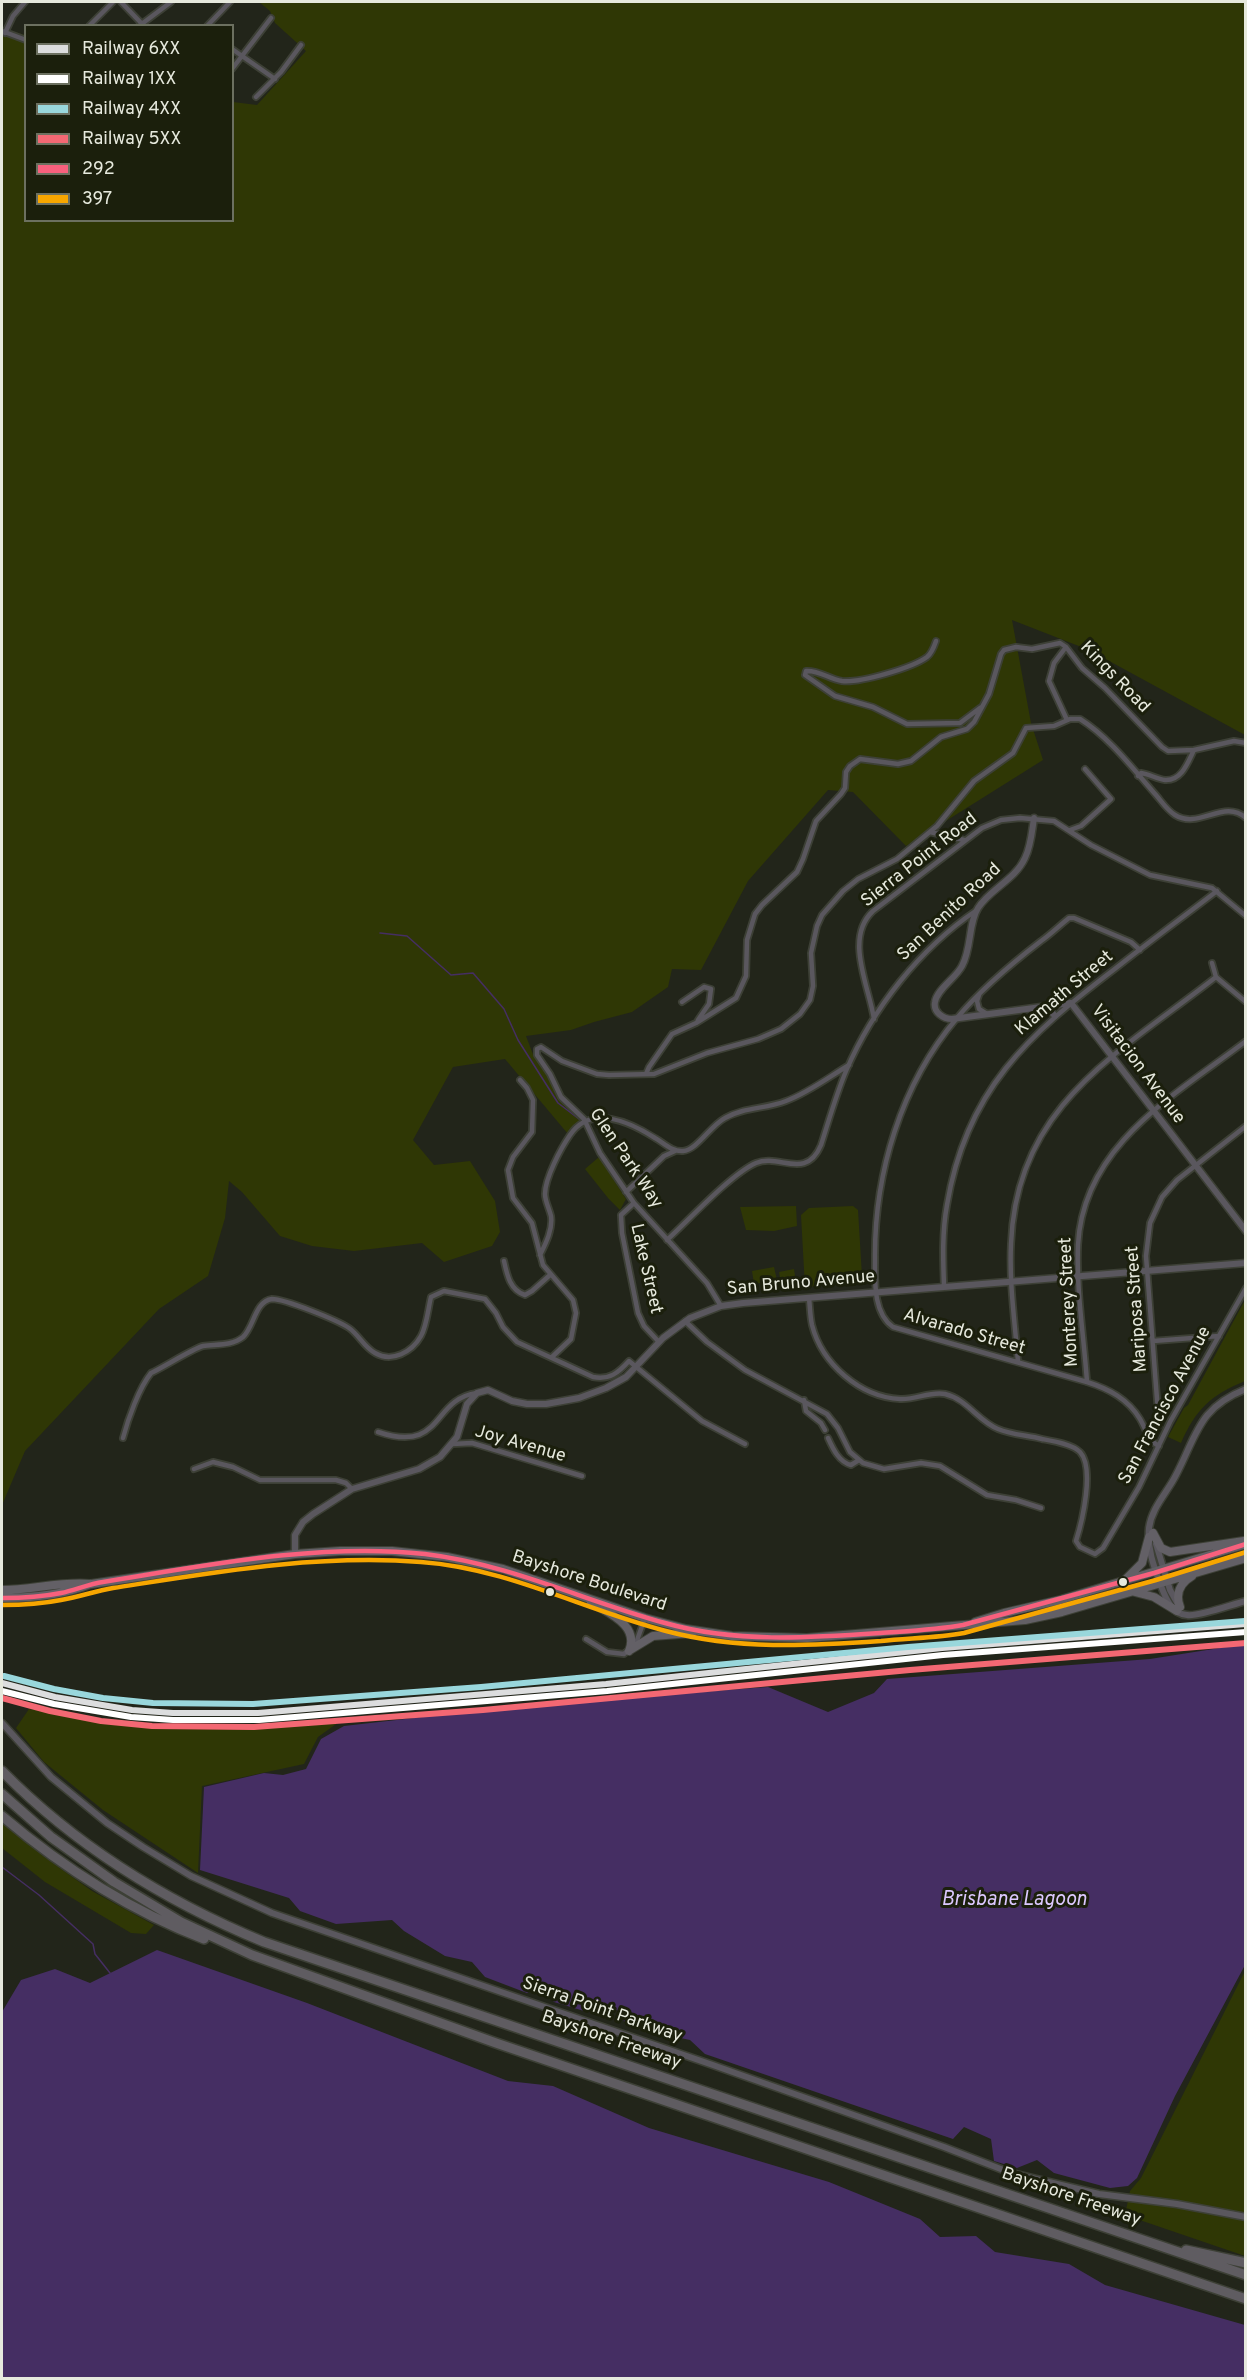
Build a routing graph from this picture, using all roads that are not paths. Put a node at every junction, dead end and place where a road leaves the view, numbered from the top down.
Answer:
1 (26, 2) edge
2 (113, 2) edge
3 (121, 2) edge
4 (171, 2) edge
5 (230, 2) edge
6 (271, 18) dead end
7 (91, 24) edge
8 (140, 24) edge
9 (142, 24) edge
10 (209, 24) edge
11 (3, 32) edge
12 (24, 39) edge
13 (301, 45) dead end
14 (234, 50) edge
15 (244, 55) junction
16 (234, 67) edge
17 (275, 79) junction
18 (256, 97) dead end
19 (936, 641) dead end
20 (1066, 646) junction
21 (984, 704) junction
22 (1067, 720) junction
23 (1245, 743) edge
24 (1194, 750) junction
25 (1085, 769) dead end
26 (1138, 776) junction
27 (1034, 818) junction
28 (1245, 818) edge
29 (1081, 826) junction
30 (1070, 830) junction
31 (930, 832) junction
32 (1082, 839) junction
33 (964, 840) junction
34 (1216, 891) junction
35 (977, 910) junction
36 (1245, 916) edge
37 (1140, 950) junction
38 (1212, 963) dead end
39 (1216, 977) junction
40 (981, 993) junction
41 (682, 1002) dead end
42 (1245, 1002) edge
43 (1071, 1003) junction
44 (1047, 1007) junction
45 (987, 1014) junction
46 (1055, 1016) junction
47 (956, 1018) junction
48 (874, 1019) junction
49 (696, 1023) junction
50 (1245, 1041) edge
51 (1113, 1057) junction
52 (849, 1065) junction
53 (646, 1074) junction
54 (520, 1080) dead end
55 (1153, 1111) junction
56 (586, 1121) junction
57 (1245, 1126) edge
58 (675, 1151) junction
59 (1195, 1165) junction
60 (626, 1192) junction
61 (634, 1203) junction
62 (1245, 1231) edge
63 (667, 1240) junction
64 (540, 1255) junction
65 (504, 1261) dead end
66 (1245, 1263) edge
67 (1147, 1271) junction
68 (550, 1275) junction
69 (1079, 1276) junction
70 (1012, 1282) junction
71 (944, 1286) junction
72 (1245, 1288) edge
73 (877, 1293) junction
74 (809, 1298) junction
75 (721, 1306) junction
76 (685, 1321) junction
77 (1219, 1336) junction
78 (1153, 1341) junction
79 (659, 1342) junction
80 (552, 1357) junction
81 (1018, 1362) junction
82 (637, 1367) junction
83 (1088, 1382) junction
84 (1245, 1389) edge
85 (477, 1393) junction
86 (804, 1400) junction
87 (1159, 1425) junction
88 (1167, 1428) junction
89 (825, 1430) dead end
90 (378, 1432) dead end
91 (1147, 1432) junction
92 (123, 1438) dead end
93 (828, 1438) dead end
94 (745, 1444) dead end
95 (451, 1445) junction
96 (1159, 1446) junction
97 (858, 1460) junction
98 (194, 1469) dead end
99 (582, 1476) dead end
100 (352, 1489) junction
101 (1041, 1508) dead end
102 (1151, 1535) junction
103 (1245, 1542) edge
104 (295, 1554) junction
105 (1245, 1558) edge
106 (1160, 1571) junction
107 (1198, 1572) junction
108 (1124, 1581) junction
109 (1163, 1582) junction
110 (91, 1584) junction
111 (2, 1590) edge
112 (1134, 1592) junction
113 (577, 1594) junction
114 (2, 1598) edge
115 (1245, 1601) edge
116 (1179, 1609) junction
117 (645, 1618) junction
118 (971, 1624) junction
119 (707, 1633) junction
120 (586, 1639) dead end
121 (629, 1651) junction
122 (2, 1723) edge
123 (2, 1772) edge
124 (2, 1794) edge
125 (2, 1816) edge
126 (252, 1955) junction
127 (1245, 2217) edge
128 (1159, 2245) junction
129 (1245, 2263) edge
130 (1245, 2275) edge
131 (1245, 2299) edge

1 - 11 street
2 - 7 street
3 - 8 street
4 - 9 street
5 - 10 street
6 - 15 street
11 - 12 street
13 - 17 street
14 - 15 street
15 - 16 street
15 - 17 street
17 - 18 street
19 - 21 street
20 - 21 street, Kings Road
20 - 22 street
20 - 24 street, Kings Road
21 - 49 street, Kings Road
22 - 26 street
22 - 31 street
23 - 24 street, Kings Road
24 - 26 street
25 - 29 street
26 - 28 street
27 - 30 street, Sierra Point Road
27 - 33 street, Sierra Point Road
27 - 35 street, San Benito Road
29 - 30 street
29 - 32 street
30 - 32 street, Sierra Point Road
31 - 33 street
31 - 53 street
32 - 34 street, Sierra Point Road
33 - 48 street, Sierra Point Road
34 - 36 street, Sierra Point Road
34 - 37 street, Klamath Street
35 - 47 street
35 - 48 street, San Benito Road
37 - 40 street, Alvarado Street
37 - 43 street, Klamath Street
38 - 39 street
39 - 42 street
39 - 51 street
40 - 45 street
40 - 47 street, Alvarado Street
41 - 49 street
43 - 44 street, Visitacion Avenue
43 - 46 street, Klamath Street
43 - 51 street, Visitacion Avenue
44 - 45 street, Visitacion Avenue
44 - 46 street
45 - 47 street, Visitacion Avenue
46 - 71 street, Klamath Street
47 - 73 street, Alvarado Street
48 - 52 street, San Benito Road
49 - 53 street, Kings Road
50 - 55 street, Monterey Street
51 - 55 street, Visitacion Avenue
51 - 70 street
52 - 58 street
52 - 63 street, San Benito Road
53 - 56 street, Glen Park Way
54 - 64 street
55 - 59 street, Visitacion Avenue
55 - 69 street, Monterey Street
56 - 58 street
56 - 60 street, Glen Park Way
56 - 64 street
57 - 59 street, Mariposa Street
58 - 60 street
59 - 62 street, Visitacion Avenue
59 - 67 street, Mariposa Street
60 - 61 street, Glen Park Way
61 - 63 street, Glen Park Way
61 - 79 street, Lake Street
63 - 75 street, Glen Park Way
64 - 68 street
65 - 68 street
66 - 67 street, San Bruno Avenue
67 - 69 street, San Bruno Avenue
67 - 78 street, Mariposa Street
68 - 80 street
69 - 70 street, San Bruno Avenue
69 - 83 street, Monterey Street
70 - 71 street, San Bruno Avenue
70 - 81 street
71 - 73 street, San Bruno Avenue
72 - 77 street, San Francisco Avenue
73 - 74 street, San Bruno Avenue
73 - 81 street, Alvarado Street
74 - 75 street, San Bruno Avenue
74 - 96 street, San Francisco Avenue
75 - 76 street, San Bruno Avenue
76 - 79 street, San Bruno Avenue
76 - 86 street
77 - 78 street
77 - 88 street, San Francisco Avenue
78 - 87 street, Mariposa Street
79 - 82 street, San Bruno Avenue
80 - 82 street
80 - 92 street
81 - 83 street, Alvarado Street
82 - 85 street, San Bruno Avenue
82 - 94 street
83 - 91 street, Alvarado Street
84 - 102 street
85 - 90 street
85 - 95 street
86 - 89 street
86 - 97 street
87 - 88 street
87 - 91 street
88 - 96 street, San Francisco Avenue
91 - 96 street, Alvarado Street
93 - 97 street
95 - 99 street, Joy Avenue
95 - 100 street
97 - 101 street
98 - 100 street
100 - 104 street
102 - 103 main road
102 - 106 street
102 - 108 main road
103 - 106 main road, Bayshore Boulevard
104 - 110 main road, Bayshore Boulevard
104 - 113 main road, Bayshore Boulevard
105 - 107 main road, Bayshore Boulevard
106 - 108 main road, Bayshore Boulevard
106 - 109 street
107 - 109 main road, Bayshore Boulevard
107 - 116 main road
108 - 118 main road, Bayshore Boulevard
109 - 112 main road, Bayshore Boulevard
109 - 116 street
110 - 111 main road, Bayshore Boulevard
110 - 114 main road, Bayshore Boulevard
112 - 116 main road
112 - 118 main road, Bayshore Boulevard
113 - 117 main road, Bayshore Boulevard
113 - 121 main road
115 - 116 street
117 - 119 main road, Bayshore Boulevard
117 - 121 street
118 - 119 main road, Bayshore Boulevard
119 - 121 main road
120 - 121 street
122 - 127 street, Sierra Point Parkway
123 - 128 highway, Bayshore Freeway
124 - 126 highway
125 - 126 highway
126 - 131 highway
128 - 129 highway
128 - 130 highway, Bayshore Freeway

